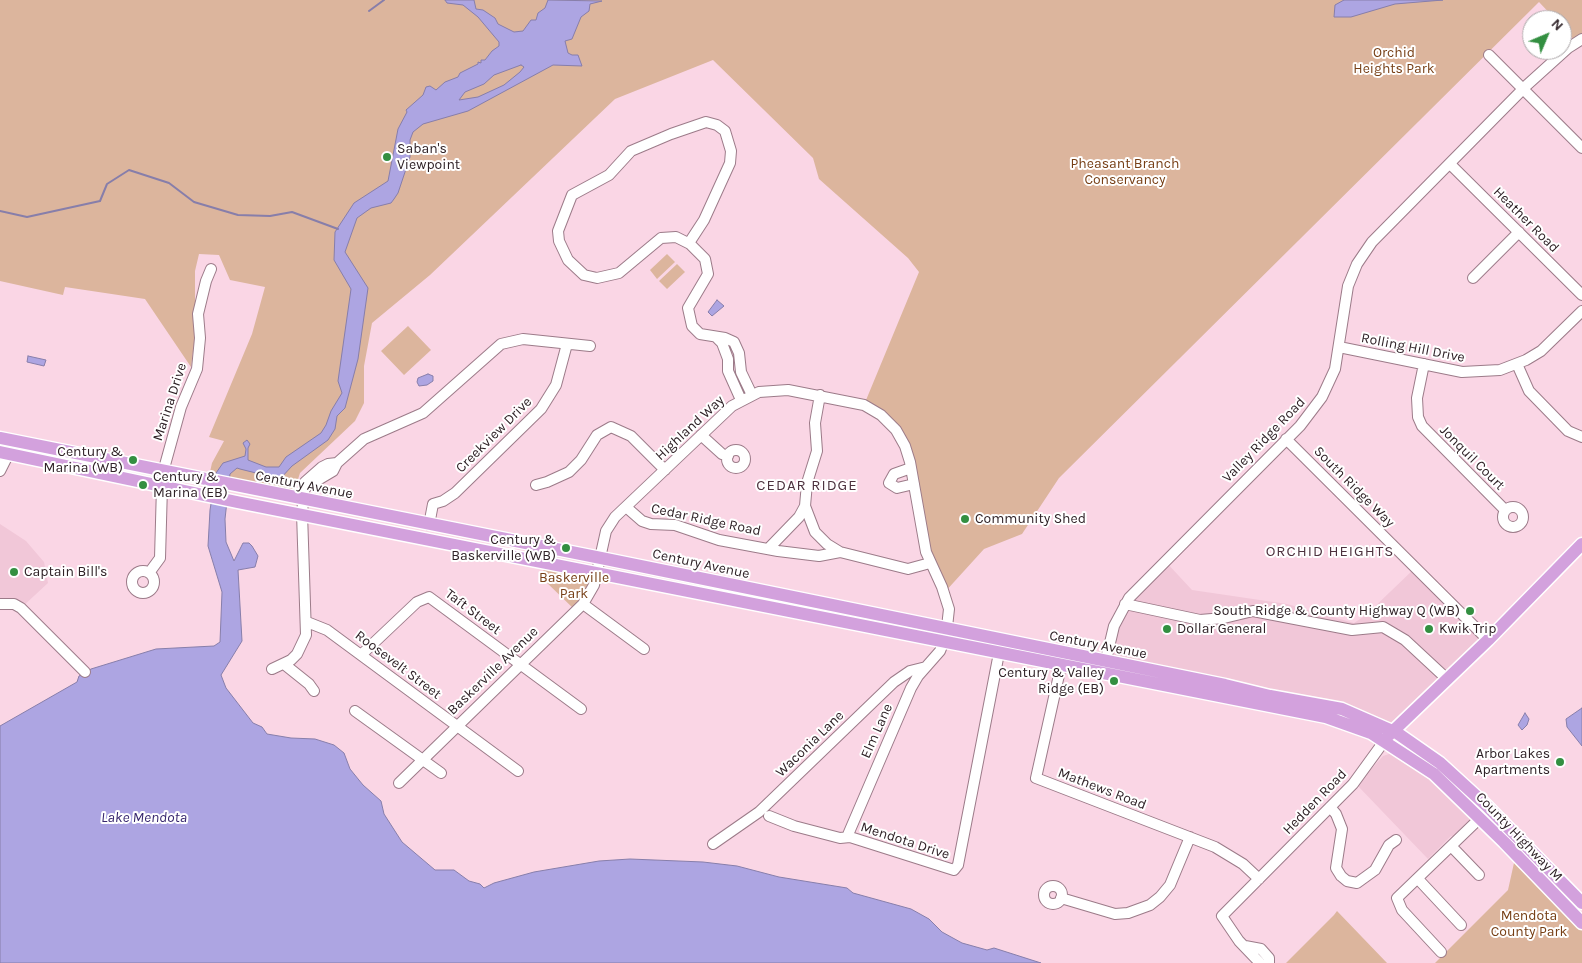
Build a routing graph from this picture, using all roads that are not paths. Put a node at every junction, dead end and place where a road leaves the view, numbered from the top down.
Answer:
1 (1582, 40) edge
2 (1489, 55) dead end
3 (1524, 89) junction
4 (1582, 148) edge
5 (1450, 164) junction
6 (1519, 232) junction
7 (688, 243) junction
8 (211, 268) dead end
9 (1472, 278) dead end
10 (1582, 295) edge
11 (1582, 311) edge
12 (717, 338) junction
13 (567, 344) junction
14 (590, 346) dead end
15 (1339, 347) junction
16 (1424, 364) junction
17 (1517, 364) junction
18 (752, 395) junction
19 (820, 395) junction
20 (741, 400) junction
21 (701, 435) junction
22 (1582, 437) edge
23 (0, 438) edge
24 (1286, 439) junction
25 (4, 452) edge
26 (728, 456) dead end
27 (911, 468) junction
28 (665, 470) junction
29 (0, 471) edge
30 (164, 472) junction
31 (914, 484) junction
32 (536, 485) dead end
33 (162, 486) junction
34 (805, 506) junction
35 (303, 507) junction
36 (626, 507) junction
37 (1505, 510) dead end
38 (429, 525) junction
39 (1582, 544) edge
40 (769, 548) junction
41 (840, 552) junction
42 (601, 558) junction
43 (930, 563) junction
44 (149, 573) dead end
45 (597, 573) junction
46 (0, 604) edge
47 (583, 604) junction
48 (1125, 604) junction
49 (306, 622) junction
50 (947, 629) junction
51 (1488, 640) junction
52 (944, 642) junction
53 (644, 648) dead end
54 (999, 653) junction
55 (361, 655) junction
56 (284, 664) junction
57 (520, 664) junction
58 (927, 666) junction
59 (1062, 666) junction
60 (1104, 668) junction
61 (272, 669) dead end
62 (85, 672) dead end
63 (1447, 679) junction
64 (314, 691) dead end
65 (581, 709) dead end
66 (355, 711) dead end
67 (456, 726) junction
68 (1389, 736) junction
69 (423, 759) junction
70 (518, 771) dead end
71 (441, 773) dead end
72 (399, 783) dead end
73 (1330, 807) junction
74 (769, 816) dead end
75 (1480, 818) junction
76 (847, 837) junction
77 (1190, 837) junction
78 (1396, 840) dead end
79 (713, 844) dead end
80 (1452, 846) junction
81 (956, 869) junction
82 (1480, 875) dead end
83 (1259, 879) junction
84 (1418, 879) junction
85 (955, 881) dead end
86 (1061, 898) dead end
87 (1582, 903) edge
88 (1582, 923) edge
89 (1461, 925) dead end
90 (1244, 946) junction
91 (1441, 952) dead end
92 (1260, 963) edge
93 (1269, 963) edge

1 - 3 street, Valley Ridge Road
2 - 3 street
3 - 4 street
3 - 5 street, Valley Ridge Road
5 - 6 street, Heather Road
5 - 15 street, Valley Ridge Road
6 - 9 street
6 - 10 street, Heather Road
7 - 7 street
7 - 12 street
8 - 30 street, Marina Drive
11 - 17 street, Rolling Hill Drive
12 - 18 street
12 - 20 street
13 - 14 street
13 - 35 street
13 - 38 street, Creekview Drive
15 - 16 street, Rolling Hill Drive
15 - 24 street, Valley Ridge Road
16 - 17 street, Rolling Hill Drive
16 - 37 street, Jonquil Court
17 - 22 street
18 - 19 street, Highland Way
18 - 20 street, Highland Way
19 - 27 street, Highland Way
19 - 34 street
20 - 21 street, Highland Way
21 - 26 street
21 - 28 street, Highland Way
23 - 30 main road, Century Avenue
24 - 48 street, Valley Ridge Road
24 - 51 street, South Ridge Way
25 - 29 street
25 - 33 main road, Century Avenue
27 - 31 street, Highland Way
27 - 31 street
28 - 32 street
28 - 36 street, Highland Way
30 - 33 street, Marina Drive
30 - 35 main road, Century Avenue
31 - 43 street, Highland Way
33 - 35 main road, Century Avenue
33 - 44 street, Marina Drive
34 - 40 street
34 - 41 street
35 - 38 main road, Century Avenue
35 - 45 main road, Century Avenue
35 - 49 street
36 - 40 street, Cedar Ridge Road
36 - 42 street, Highland Way
38 - 42 main road, Century Avenue
39 - 51 main road
40 - 41 street, Cedar Ridge Road
41 - 43 street, Cedar Ridge Road
42 - 45 street, Highland Way
42 - 50 main road, Century Avenue
43 - 50 street, Highland Way
45 - 47 street, Baskerville Avenue
45 - 52 main road, Century Avenue
46 - 62 street
47 - 53 street
47 - 57 street, Baskerville Avenue
48 - 60 street, Valley Ridge Road
48 - 63 street
49 - 55 street, Roosevelt Street
49 - 56 street
50 - 52 street, Highland Way
50 - 60 main road, Century Avenue
51 - 63 main road
52 - 54 main road, Century Avenue
52 - 58 street, Elm Lane
54 - 59 main road, Century Avenue
54 - 81 street, Mendota Drive
55 - 57 street, Taft Street
55 - 67 street, Roosevelt Street
56 - 61 street
56 - 64 street
57 - 65 street, Taft Street
57 - 67 street, Baskerville Avenue
58 - 76 street, Elm Lane
58 - 79 street, Waconia Lane
59 - 60 main road, Century Avenue
59 - 77 street, Mathews Road
60 - 68 main road, Century Avenue
63 - 68 main road
66 - 69 street
67 - 69 street, Baskerville Avenue
67 - 70 street, Roosevelt Street
68 - 73 street, Hedden Road
68 - 75 main road, County Highway M
68 - 87 main road, County Highway M
69 - 71 street
69 - 72 street, Baskerville Avenue
73 - 78 street
73 - 83 street, Hedden Road
74 - 76 street, Mendota Drive
75 - 80 street
75 - 88 main road, County Highway M
76 - 81 street, Mendota Drive
77 - 83 street, Mathews Road
77 - 86 street
80 - 82 street
80 - 84 street
81 - 85 street
83 - 90 street, Hedden Road
84 - 89 street
84 - 91 street
90 - 92 street
90 - 93 street

